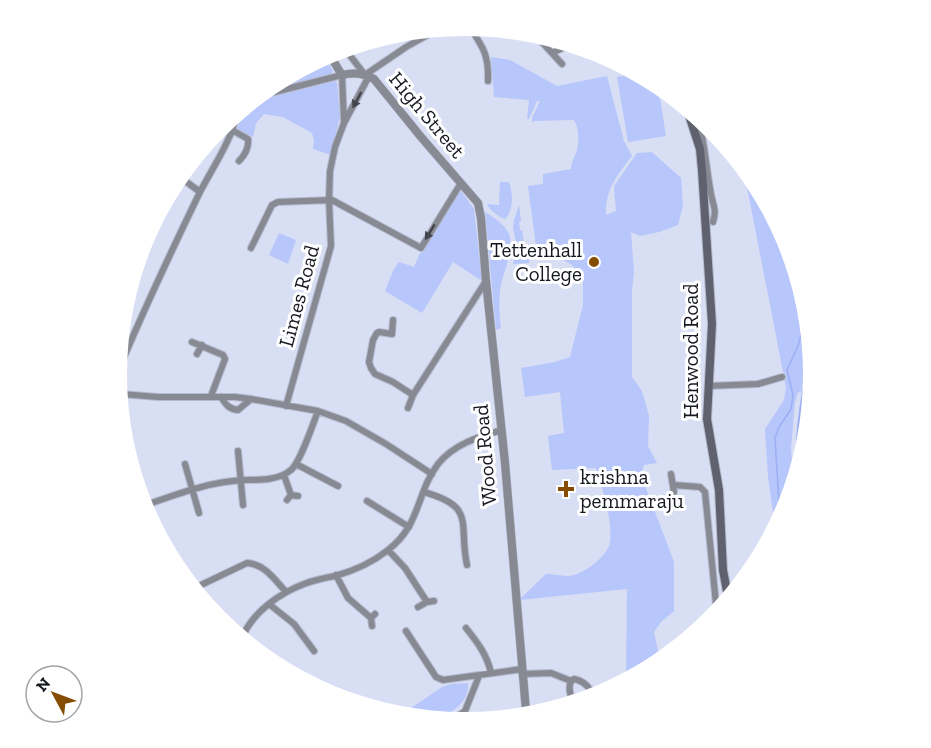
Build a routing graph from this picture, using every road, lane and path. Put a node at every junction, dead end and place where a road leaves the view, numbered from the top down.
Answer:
1 (476, 36) edge
2 (420, 39) edge
3 (545, 46) edge
4 (559, 50) edge
5 (552, 53) junction
6 (351, 56) edge
7 (334, 63) edge
8 (562, 64) dead end
9 (342, 75) junction
10 (367, 75) junction
11 (488, 81) dead end
12 (282, 90) edge
13 (344, 123) junction
14 (692, 123) edge
15 (232, 130) joint
16 (702, 133) edge
17 (239, 161) dead end
18 (187, 182) edge
19 (461, 183) junction
20 (200, 192) junction
21 (475, 198) joint
22 (329, 200) junction
23 (705, 212) junction
24 (716, 213) junction
25 (714, 222) dead end
26 (251, 248) dead end
27 (486, 281) junction
28 (393, 320) dead end
29 (129, 339) edge
30 (192, 342) dead end
31 (202, 345) junction
32 (197, 354) dead end
33 (782, 377) dead end
34 (708, 386) junction
35 (413, 394) junction
36 (128, 395) edge
37 (211, 396) junction
38 (221, 397) junction
39 (251, 399) junction
40 (286, 406) junction
41 (408, 408) dead end
42 (318, 411) junction
43 (502, 430) junction
44 (238, 451) dead end
45 (185, 464) dead end
46 (296, 464) junction
47 (432, 474) junction
48 (671, 474) dead end
49 (284, 475) junction
50 (241, 480) junction
51 (338, 486) dead end
52 (191, 490) junction
53 (424, 492) junction
54 (292, 497) dead end
55 (367, 501) dead end
56 (153, 504) edge
57 (242, 507) dead end
58 (199, 514) dead end
59 (409, 528) junction
60 (388, 550) junction
61 (464, 561) dead end
62 (336, 575) junction
63 (206, 585) dead end
64 (725, 586) junction
65 (729, 586) edge
66 (726, 590) edge
67 (286, 592) junction
68 (716, 602) edge
69 (269, 604) junction
70 (418, 607) dead end
71 (372, 626) dead end
72 (465, 626) dead end
73 (246, 631) edge
74 (416, 633) dead end
75 (314, 646) dead end
76 (522, 672) junction
77 (491, 673) junction
78 (479, 676) junction
79 (571, 681) junction
80 (589, 688) edge
81 (570, 695) edge
82 (526, 707) edge
83 (464, 712) edge

1 - 11 street
2 - 10 street
3 - 5 street
4 - 5 street
5 - 8 street
6 - 10 street
7 - 9 street
9 - 10 street, High Street
9 - 12 street
9 - 13 street, Limes Road
10 -> 13 street, Limes Road
10 - 19 street, High Street
13 - 22 street, Limes Road
14 - 23 main road, Henwood Road
15 - 17 street
15 - 20 street
16 - 24 street
18 - 20 street
19 - 21 street, High Street
19 -> 22 street
20 - 29 street
21 - 27 street, Wood Road
22 - 26 street
22 - 40 street, Limes Road
23 - 24 street
23 - 34 main road, Henwood Road
24 - 25 street
27 - 35 street
27 - 43 street, Wood Road
28 - 35 street
30 - 31 street
31 - 32 street
31 - 37 street
33 - 34 street
34 - 64 main road, Henwood Road
35 - 41 street
36 - 37 street
37 - 38 street
38 - 39 street
38 - 39 street
39 - 40 street
40 - 42 street
42 - 46 street
42 - 47 street
43 - 47 street
43 - 76 street, Wood Road
44 - 50 street
45 - 52 street
46 - 49 street
46 - 51 street
47 - 53 street
48 - 68 street
49 - 50 street
49 - 54 street
50 - 52 street
50 - 57 street
52 - 56 street
52 - 58 street
53 - 59 street
53 - 61 street
55 - 59 street
59 - 60 street
60 - 62 street
60 - 70 street
62 - 67 street
62 - 71 street
63 - 67 street
64 - 65 street
64 - 66 main road, Henwood Road
67 - 69 street
69 - 73 street
69 - 75 street
72 - 77 street
74 - 78 street
76 - 77 street
76 - 79 street
76 - 82 street, Wood Road
77 - 78 street
78 - 83 street
79 - 80 street
79 - 81 street

